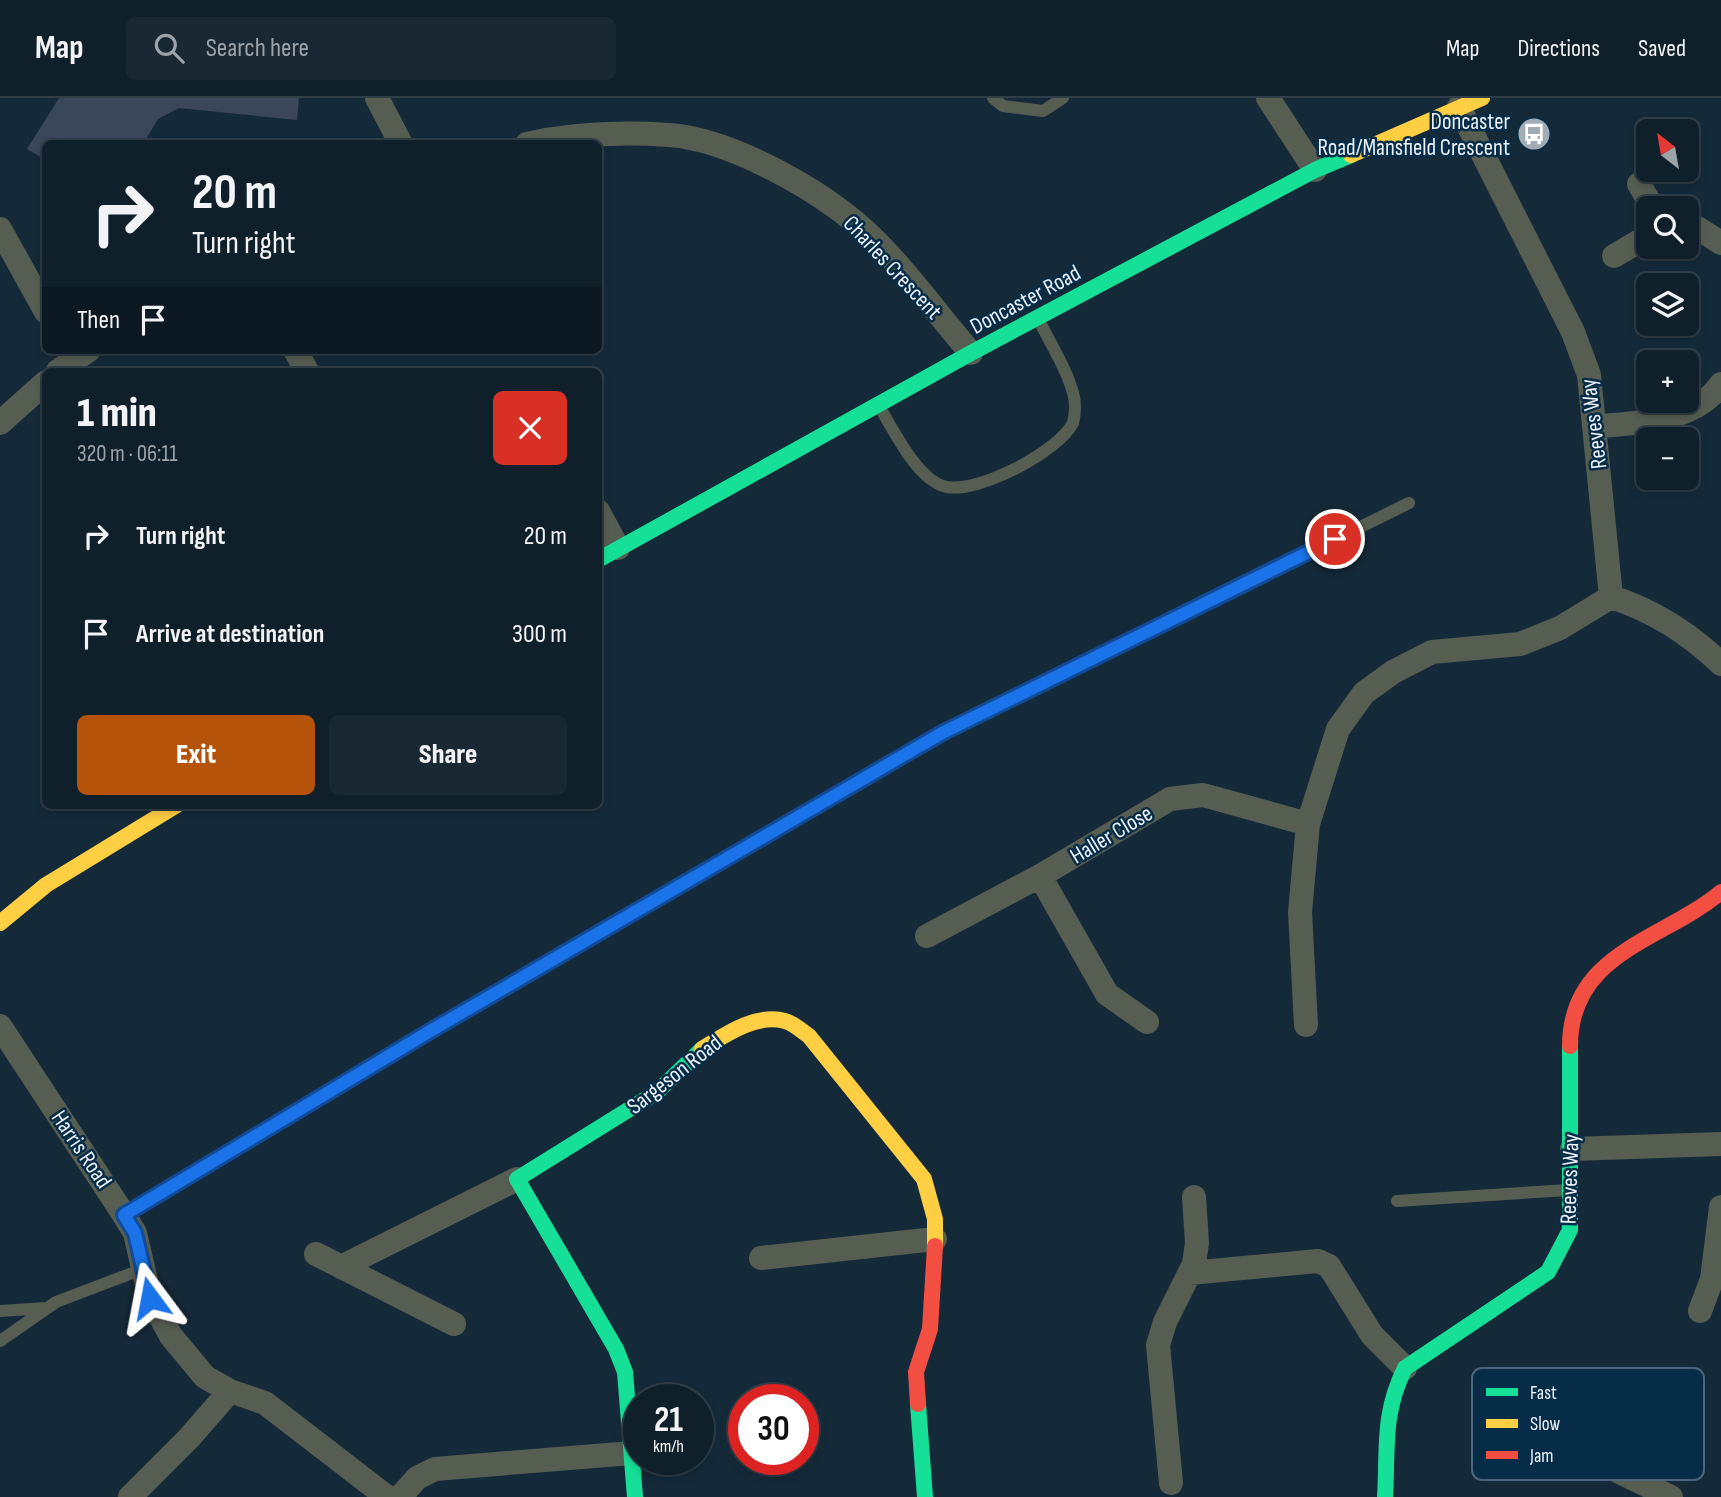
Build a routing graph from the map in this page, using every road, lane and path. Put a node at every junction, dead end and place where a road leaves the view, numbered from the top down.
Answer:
1 (377, 98) edge
2 (993, 98) edge
3 (1063, 98) edge
4 (1268, 98) edge
5 (1470, 103) edge
6 (399, 140) edge
7 (543, 140) edge
8 (1315, 170) junction
9 (1639, 184) dead end
10 (1646, 196) edge
11 (0, 229) edge
12 (1699, 229) edge
13 (1636, 243) edge
14 (1721, 243) edge
15 (1614, 256) dead end
16 (42, 305) edge
17 (1037, 318) junction
18 (971, 353) junction
19 (1721, 384) edge
20 (42, 385) edge
21 (878, 404) junction
22 (0, 422) edge
23 (1594, 427) junction
24 (1409, 503) dead end
25 (602, 528) edge
26 (608, 554) edge
27 (1611, 597) junction
28 (1721, 664) edge
29 (170, 809) edge
30 (1307, 824) junction
31 (1040, 876) junction
32 (1721, 892) edge
33 (0, 923) edge
34 (927, 936) dead end
35 (1147, 1023) dead end
36 (1306, 1025) dead end
37 (0, 1026) edge
38 (1721, 1144) edge
39 (1572, 1149) junction
40 (517, 1179) junction
41 (1571, 1189) junction
42 (1194, 1197) dead end
43 (1397, 1200) dead end
44 (1721, 1207) edge
45 (124, 1215) junction
46 (935, 1239) junction
47 (316, 1254) dead end
48 (761, 1258) dead end
49 (341, 1267) junction
50 (143, 1269) junction
51 (1190, 1273) junction
52 (47, 1308) junction
53 (0, 1311) edge
54 (1700, 1311) dead end
55 (454, 1324) dead end
56 (0, 1341) edge
57 (1405, 1368) junction
58 (626, 1384) edge
59 (230, 1391) junction
60 (623, 1454) edge
61 (634, 1475) edge
62 (1627, 1480) edge
63 (1171, 1483) dead end
64 (1644, 1491) edge
65 (130, 1497) edge
66 (387, 1497) edge
67 (400, 1497) edge
68 (635, 1497) edge
69 (925, 1497) edge
70 (1385, 1497) edge
71 (1671, 1497) edge

1 - 6 street
2 - 3 lane
4 - 8 street
5 - 8 street, Doncaster Road
5 - 23 street, Reeves Way
7 - 18 street, Charles Crescent
8 - 17 street, Doncaster Road
9 - 10 street
11 - 16 street
12 - 14 street
13 - 15 street
17 - 18 street, Doncaster Road
17 - 21 lane
18 - 21 street, Doncaster Road
19 - 23 street
20 - 22 street
21 - 26 street, Doncaster Road
23 - 27 street, Reeves Way
24 - 45 lane
25 - 26 street
27 - 28 street
27 - 30 street
29 - 33 street
30 - 31 street, Haller Close
30 - 36 street
31 - 34 street, Haller Close
31 - 35 street
32 - 39 street, Reeves Way
37 - 45 street, Harris Road
38 - 39 street
39 - 41 street, Reeves Way
40 - 46 street, Sargeson Road
40 - 49 street
40 - 58 street
41 - 43 lane
41 - 57 street, Reeves Way
42 - 51 street
44 - 54 street
45 - 50 street, Harris Road
46 - 48 street
46 - 69 street, Sargeson Road
47 - 49 street
49 - 55 street
50 - 52 lane
50 - 59 street, Harris Road
51 - 57 street
51 - 63 street
52 - 53 lane
52 - 56 lane
57 - 70 street, Reeves Way
59 - 65 street
59 - 66 street, Harris Road
60 - 67 street
61 - 68 street
62 - 64 street
64 - 71 street

